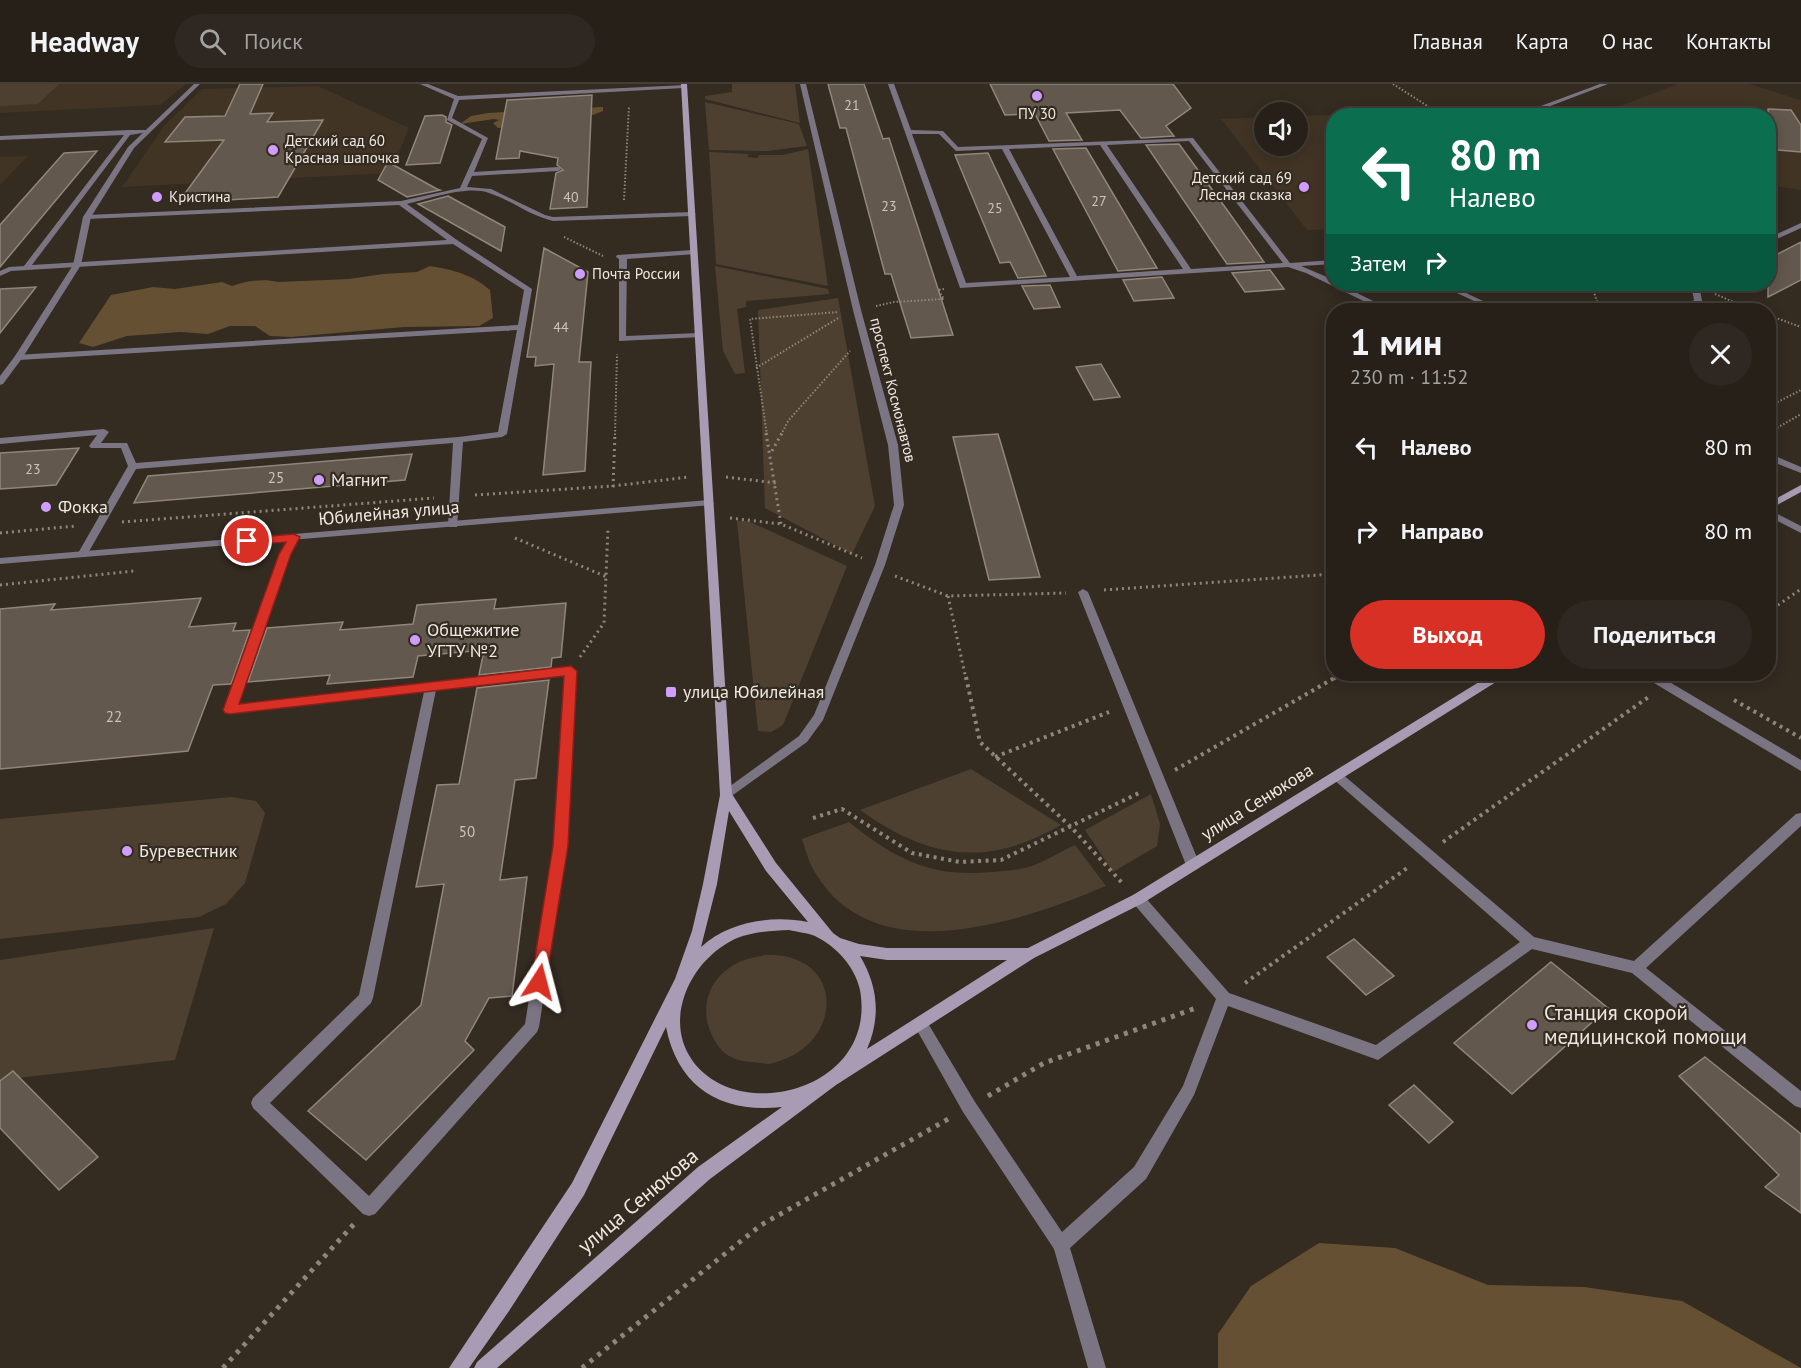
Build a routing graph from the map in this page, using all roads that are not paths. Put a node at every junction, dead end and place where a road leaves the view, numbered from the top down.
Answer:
1 (197, 84) edge
2 (423, 84) edge
3 (572, 84) edge
4 (803, 84) edge
5 (891, 84) edge
6 (1605, 84) edge
7 (684, 85) edge
8 (571, 92) junction
9 (457, 99) junction
10 (1539, 108) edge
11 (129, 132) junction
12 (145, 132) junction
13 (908, 132) junction
14 (0, 138) edge
15 (1103, 144) junction
16 (1005, 148) junction
17 (558, 169) dead end
18 (469, 174) junction
19 (463, 189) junction
20 (400, 203) junction
21 (692, 214) junction
22 (87, 218) junction
23 (1801, 225) edge
24 (1776, 237) edge
25 (453, 242) junction
26 (693, 252) junction
27 (1326, 263) edge
28 (77, 265) junction
29 (1288, 265) junction
30 (26, 268) junction
31 (1189, 272) junction
32 (0, 274) edge
33 (1075, 279) junction
34 (1326, 279) edge
35 (1350, 291) edge
36 (1457, 291) edge
37 (1374, 303) edge
38 (1483, 303) edge
39 (521, 327) junction
40 (699, 335) junction
41 (19, 357) junction
42 (0, 382) edge
43 (458, 440) junction
44 (0, 441) edge
45 (1776, 459) edge
46 (133, 466) junction
47 (1801, 470) edge
48 (1801, 488) edge
49 (709, 503) junction
50 (1776, 505) edge
51 (1776, 515) edge
52 (453, 525) junction
53 (1801, 530) edge
54 (294, 537) junction
55 (82, 555) junction
56 (0, 561) edge
57 (1083, 592) road end
58 (1489, 681) edge
59 (1659, 681) edge
60 (431, 686) junction
61 (1801, 766) edge
62 (1337, 776) junction
63 (726, 795) junction
64 (1801, 818) edge
65 (1193, 865) junction
66 (1138, 899) junction
67 (829, 938) junction
68 (1530, 942) junction
69 (1029, 954) junction
70 (1635, 968) junction
71 (682, 980) junction
72 (1224, 998) junction
73 (921, 1025) junction
74 (831, 1080) junction
75 (1801, 1101) edge
76 (1061, 1245) junction
77 (458, 1368) edge
78 (483, 1368) edge
79 (1097, 1368) edge

1 - 12 street
2 - 9 street
3 - 8 street
4 - 63 street, проспект Космонавтов
5 - 13 street
6 - 10 street
7 - 8 street
7 - 21 main road
8 - 9 street
9 - 18 street
11 - 12 street
11 - 14 street
11 - 30 street
12 - 22 street
13 - 16 street
13 - 33 street
15 - 16 street
15 - 29 street
15 - 31 street
16 - 33 street
17 - 18 street
18 - 19 street
19 - 20 street
19 - 21 street
20 - 22 street
20 - 25 street
21 - 26 main road
22 - 28 street
23 - 24 street
25 - 28 street
25 - 39 street
26 - 40 main road
26 - 40 street
27 - 29 street
28 - 30 street
28 - 41 street
29 - 31 street
29 - 34 street
30 - 32 street
31 - 33 street
35 - 37 street
36 - 38 street
39 - 41 street
39 - 43 street
40 - 49 main road
41 - 42 street
43 - 46 street
43 - 52 street
44 - 46 street
45 - 47 street
46 - 55 street
48 - 50 main road
49 - 52 street, Юбилейная улица
49 - 63 main road
51 - 53 street
52 - 54 street, Юбилейная улица
54 - 55 street, Юбилейная улица
54 - 60 street
55 - 56 street, Юбилейная улица
57 - 65 street
58 - 62 main road, улица Сенюкова
59 - 61 street
60 - 60 street
62 - 65 main road, улица Сенюкова
62 - 68 street
63 - 67 main road
63 - 71 main road
64 - 70 street
65 - 66 main road, улица Сенюкова
66 - 69 main road, улица Сенюкова
66 - 72 street
67 - 69 main road, улица Сенюкова
67 - 71 main road, улица Сенюкова
67 - 74 main road, улица Сенюкова
68 - 70 street
68 - 72 street
69 - 73 main road, улица Сенюкова
70 - 75 street
71 - 74 main road, улица Сенюкова
71 - 77 main road, улица Сенюкова
72 - 76 street
73 - 74 main road, улица Сенюкова
73 - 76 street
74 - 78 main road, улица Сенюкова
76 - 79 street

